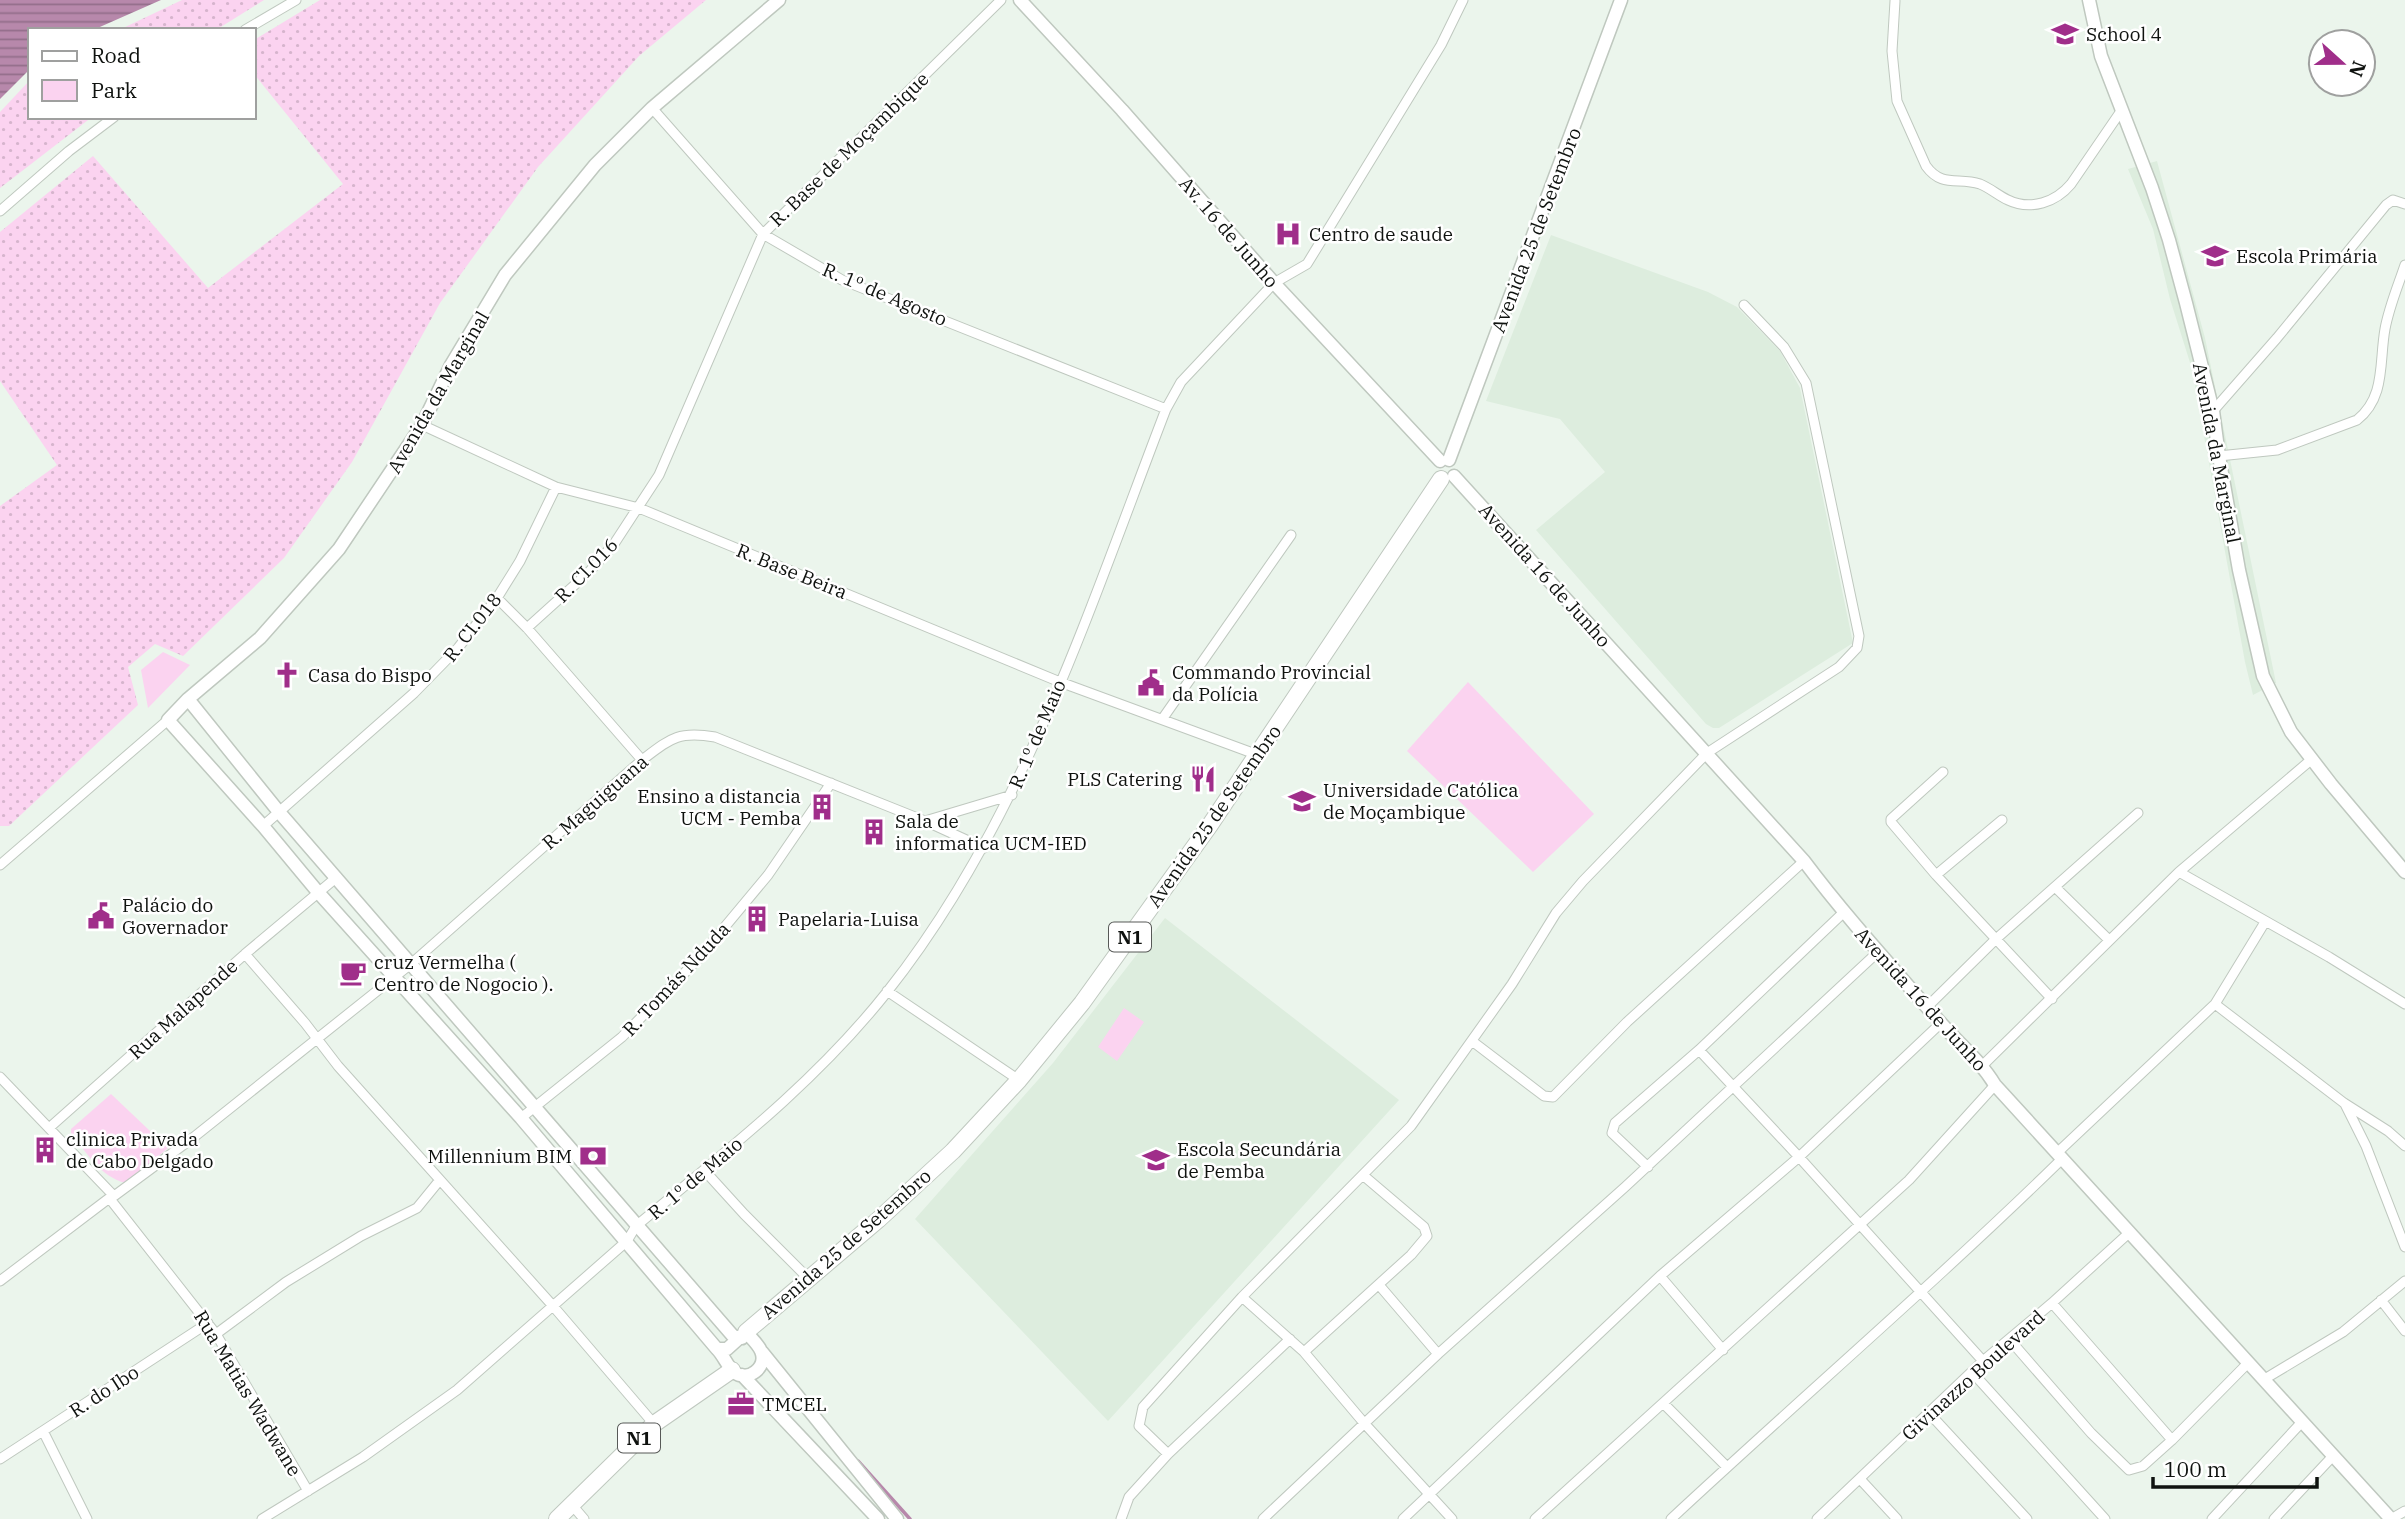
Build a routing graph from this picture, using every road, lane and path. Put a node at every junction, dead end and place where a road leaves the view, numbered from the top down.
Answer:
1 (296, 0) edge
2 (779, 0) edge
3 (1001, 0) edge
4 (1020, 0) edge
5 (1462, 0) edge
6 (1621, 0) edge
7 (2089, 0) edge
8 (1895, 1) edge
9 (248, 28) edge
10 (652, 108) junction
11 (2121, 111) junction
12 (111, 119) edge
13 (2405, 204) edge
14 (0, 211) edge
15 (763, 234) junction
16 (2405, 265) edge
17 (1274, 283) junction
18 (1744, 305) dead end
19 (1166, 409) junction
20 (2213, 411) junction
21 (422, 425) junction
22 (2219, 456) junction
23 (1445, 461) junction
24 (1448, 478) junction
25 (556, 487) junction
26 (639, 508) junction
27 (1291, 535) dead end
28 (496, 598) junction
29 (527, 628) junction
30 (1060, 682) junction
31 (188, 699) junction
32 (1163, 718) junction
33 (169, 720) junction
34 (1707, 753) junction
35 (1258, 755) junction
36 (2312, 759) junction
37 (642, 760) junction
38 (1943, 772) dead end
39 (831, 783) junction
40 (1012, 795) junction
41 (279, 812) junction
42 (2138, 813) dead end
43 (2003, 820) dead end
44 (925, 821) junction
45 (263, 826) junction
46 (984, 848) junction
47 (1804, 861) junction
48 (0, 865) edge
49 (2179, 872) junction
50 (2405, 872) edge
51 (1936, 875) junction
52 (337, 877) junction
53 (2056, 888) junction
54 (317, 891) junction
55 (1843, 913) junction
56 (2265, 922) junction
57 (1996, 939) junction
58 (2109, 940) junction
59 (1879, 951) junction
60 (245, 954) junction
61 (412, 963) junction
62 (394, 976) junction
63 (887, 992) junction
64 (2052, 999) junction
65 (2215, 1004) junction
66 (2405, 1004) edge
67 (1927, 1007) junction
68 (1941, 1023) junction
69 (317, 1039) junction
70 (1472, 1041) junction
71 (1699, 1050) junction
72 (1983, 1065) junction
73 (1, 1079) edge
74 (1019, 1080) junction
75 (1995, 1085) junction
76 (1734, 1087) junction
77 (2344, 1103) junction
78 (535, 1107) junction
79 (521, 1118) junction
80 (49, 1128) junction
81 (2405, 1146) edge
82 (2060, 1155) junction
83 (1799, 1157) junction
84 (1648, 1167) junction
85 (705, 1170) junction
86 (1364, 1176) junction
87 (439, 1181) junction
88 (111, 1197) junction
89 (1858, 1225) junction
90 (636, 1226) junction
91 (2130, 1232) junction
92 (627, 1241) junction
93 (2405, 1247) edge
94 (1660, 1276) junction
95 (808, 1278) junction
96 (0, 1281) edge
97 (2405, 1281) edge
98 (1379, 1285) junction
99 (1921, 1292) junction
100 (1242, 1297) junction
101 (2381, 1300) junction
102 (2052, 1303) junction
103 (553, 1306) junction
104 (208, 1323) junction
105 (2405, 1331) edge
106 (216, 1334) junction
107 (740, 1334) junction
108 (1290, 1339) junction
109 (2010, 1340) junction
110 (717, 1349) junction
111 (1723, 1350) junction
112 (762, 1352) junction
113 (1304, 1352) junction
114 (1438, 1354) junction
115 (1983, 1361) junction
116 (2248, 1363) junction
117 (1972, 1372) junction
118 (737, 1373) junction
119 (2263, 1380) junction
120 (1664, 1404) junction
121 (1929, 1413) junction
122 (1364, 1423) junction
123 (2301, 1423) junction
124 (654, 1424) junction
125 (43, 1431) junction
126 (2172, 1440) junction
127 (1168, 1454) junction
128 (2332, 1457) junction
129 (0, 1459) edge
130 (1727, 1467) junction
131 (861, 1477) junction
132 (1860, 1479) junction
133 (849, 1487) junction
134 (308, 1491) junction
135 (1429, 1494) junction
136 (572, 1506) junction
137 (2405, 1511) edge
138 (266, 1518) edge
139 (2215, 1518) edge
140 (87, 1519) edge
141 (557, 1519) edge
142 (584, 1519) edge
143 (878, 1519) edge
144 (897, 1519) edge
145 (1121, 1519) edge
146 (1263, 1519) edge
147 (1403, 1519) edge
148 (1452, 1519) edge
149 (1535, 1519) edge
150 (1671, 1519) edge
151 (1817, 1519) edge
152 (1897, 1519) edge
153 (2027, 1519) edge
154 (2105, 1519) edge
155 (2274, 1519) edge
156 (2391, 1519) edge

1 - 9 street
2 - 10 street, Avenida da Marginal
3 - 15 street, R. Base de Moçambique
4 - 17 street, Av. 16 de Junho
5 - 17 street, R. 1º de Maio
6 - 23 street, Avenida 25 de Setembro
7 - 11 street, Avenida da Marginal
8 - 11 street
10 - 15 street, R. 1º de Agosto
10 - 21 street, Avenida da Marginal
11 - 20 street, Avenida da Marginal
12 - 14 street
13 - 20 street
15 - 19 street, R. 1º de Agosto
15 - 26 street, R. Base de Moçambique
16 - 22 street
17 - 19 street, R. 1º de Maio
17 - 23 street, Av. 16 de Junho
18 - 34 street
19 - 30 street, R. 1º de Maio
20 - 22 street, Avenida da Marginal
21 - 25 street, R. Base Beira
21 - 31 street, Avenida da Marginal
22 - 36 street, Avenida da Marginal
23 - 24 street
24 - 34 street, Avenida 16 de Junho
24 - 35 highway, Avenida 25 de Setembro / N1
25 - 26 street, R. Base Beira
25 - 28 street, R. CI.018
26 - 29 street, R. CI.016
26 - 30 street, R. Base Beira
27 - 32 street
28 - 29 street
28 - 41 street, R. CI.018
29 - 37 street
30 - 32 street, R. Base Beira
30 - 40 street, R. 1º de Maio
31 - 33 street, Avenida da Marginal
31 - 41 street
32 - 35 street, R. Base Beira
33 - 45 street
33 - 48 street, Avenida da Marginal
34 - 47 street, Avenida 16 de Junho
34 - 70 street
35 - 74 highway, Avenida 25 de Setembro / N1
36 - 49 street
36 - 50 street, Avenida da Marginal
37 - 39 street, R. Maguiguana
37 - 61 street, R. Maguiguana
38 - 51 street
39 - 44 street, R. Maguiguana
39 - 78 street, R. Tomás Nduda
40 - 44 street
40 - 46 street, R. 1º de Maio
41 - 45 street, R. CI.018
41 - 52 street
42 - 53 street
43 - 51 street
44 - 46 street, R. Maguiguana
45 - 54 street
46 - 63 street, R. 1º de Maio
47 - 55 street, Avenida 16 de Junho
47 - 70 street
49 - 56 street
49 - 58 street
51 - 57 street
52 - 54 street, Rua Malapende
52 - 61 street
53 - 57 street
53 - 58 street
54 - 60 street, Rua Malapende
54 - 62 street
55 - 59 street, Avenida 16 de Junho
55 - 71 street
56 - 65 street
56 - 66 street
57 - 64 street
57 - 67 street
58 - 64 street
59 - 67 street, Avenida 16 de Junho
59 - 76 street
60 - 69 street
60 - 80 street, Rua Malapende
61 - 62 street, R. Maguiguana
61 - 78 street
62 - 69 street, R. Maguiguana
62 - 79 street
63 - 74 street
63 - 85 street, R. 1º de Maio
64 - 72 street
65 - 77 street
65 - 82 street
67 - 68 street, Avenida 16 de Junho
68 - 72 street, Avenida 16 de Junho
68 - 83 street
69 - 87 street
69 - 88 street, R. Maguiguana
70 - 86 street
71 - 76 street
71 - 84 street
72 - 75 street, Avenida 16 de Junho
73 - 80 street, Rua Matias Wadwane
74 - 95 highway, Avenida 25 de Setembro / N1
75 - 82 street, Avenida 16 de Junho
75 - 89 street
76 - 83 street
76 - 84 street
77 - 81 street
77 - 93 street
78 - 79 street, R. Tomás Nduda
78 - 90 street
79 - 92 street
80 - 88 street, Rua Matias Wadwane
82 - 91 street, Avenida 16 de Junho
82 - 99 street
83 - 89 street
83 - 94 street
84 - 114 street
85 - 90 street, R. 1º de Maio
85 - 95 street
86 - 98 street
86 - 100 street
87 - 103 street
87 - 106 street
88 - 96 street, R. Maguiguana
88 - 104 street, Rua Matias Wadwane
89 - 99 street
89 - 111 street
90 - 92 street, R. 1º de Maio
90 - 107 street
91 - 102 street, Givinazzo Boulevard
91 - 116 street, Avenida 16 de Junho
92 - 103 street
92 - 110 street
94 - 111 street
94 - 135 street
95 - 107 highway, Avenida 25 de Setembro / N1
97 - 101 street
98 - 113 street
98 - 114 street
99 - 115 street
99 - 130 street
100 - 108 street
100 - 127 street
101 - 105 street
101 - 119 street
102 - 109 street, Givinazzo Boulevard
102 - 126 street
103 - 124 street
103 - 134 street
104 - 106 street, Rua Matias Wadwane
104 - 125 street, R. do Ibo
106 - 134 street, Rua Matias Wadwane
107 - 110 street
107 - 112 street
108 - 113 street
108 - 127 street
109 - 115 street, Givinazzo Boulevard
109 - 126 street
110 - 118 street
111 - 120 street
112 - 118 street
112 - 131 street
113 - 122 street
114 - 122 street
115 - 117 street, Givinazzo Boulevard
116 - 119 street, Avenida 16 de Junho
116 - 126 street
117 - 121 street, Givinazzo Boulevard
117 - 154 street
118 - 124 highway, N1
118 - 133 street
119 - 123 street, Avenida 16 de Junho
120 - 130 street
120 - 149 street
121 - 132 street, Givinazzo Boulevard
121 - 153 street
122 - 135 street
122 - 146 street
123 - 128 street, Avenida 16 de Junho
123 - 139 street
124 - 136 highway, N1
125 - 129 street, R. do Ibo
125 - 140 street
127 - 145 street
128 - 155 street
128 - 156 street, Avenida 16 de Junho
130 - 150 street
131 - 133 street
131 - 144 street
132 - 151 street, Givinazzo Boulevard
132 - 152 street
133 - 143 street
134 - 138 street
135 - 147 street
135 - 148 street
136 - 141 highway, N1
136 - 142 street
137 - 156 street

